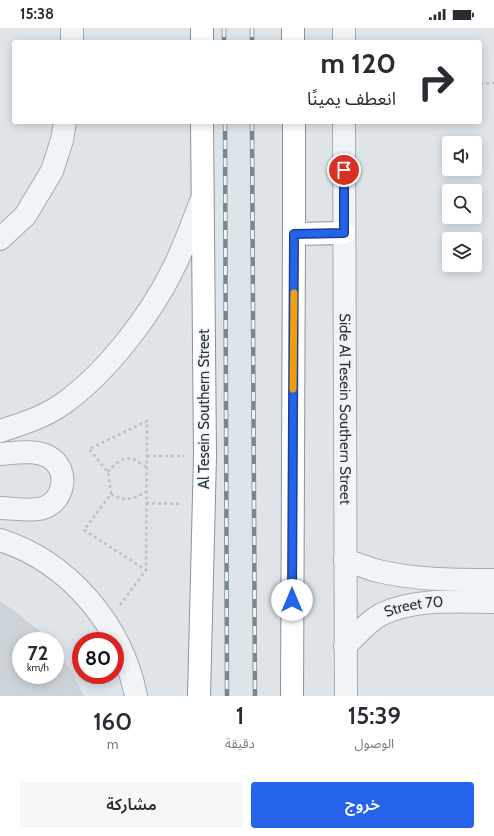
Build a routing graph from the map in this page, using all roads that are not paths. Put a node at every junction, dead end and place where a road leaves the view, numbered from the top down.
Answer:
1 (72, 28) edge
2 (202, 28) edge
3 (293, 28) edge
4 (344, 28) edge
5 (72, 40) edge
6 (202, 40) edge
7 (293, 40) edge
8 (344, 40) edge
9 (65, 124) edge
10 (202, 124) edge
11 (294, 124) edge
12 (344, 124) edge
13 (202, 199) junction
14 (344, 233) junction
15 (294, 234) junction
16 (0, 239) edge
17 (0, 431) edge
18 (0, 454) edge
19 (0, 508) edge
20 (0, 540) edge
21 (345, 560) junction
22 (494, 580) edge
23 (494, 602) edge
24 (345, 646) junction
25 (136, 696) edge
26 (199, 696) edge
27 (292, 696) edge
28 (346, 696) edge

1 - 5 street
2 - 6 highway
3 - 7 highway
4 - 8 street
9 - 16 street
10 - 13 highway, Al Tesein Southern Street
11 - 15 highway
12 - 14 street, Side Al Tesein Southern Street
13 - 17 street
13 - 26 highway, Al Tesein Southern Street
14 - 15 highway
14 - 21 street, Side Al Tesein Southern Street
15 - 27 highway
18 - 19 street
20 - 25 street
21 - 22 street, Street 70
21 - 24 street, Side Al Tesein Southern Street
23 - 24 street, Street 70
24 - 28 street, Side Al Tesein Southern Street

